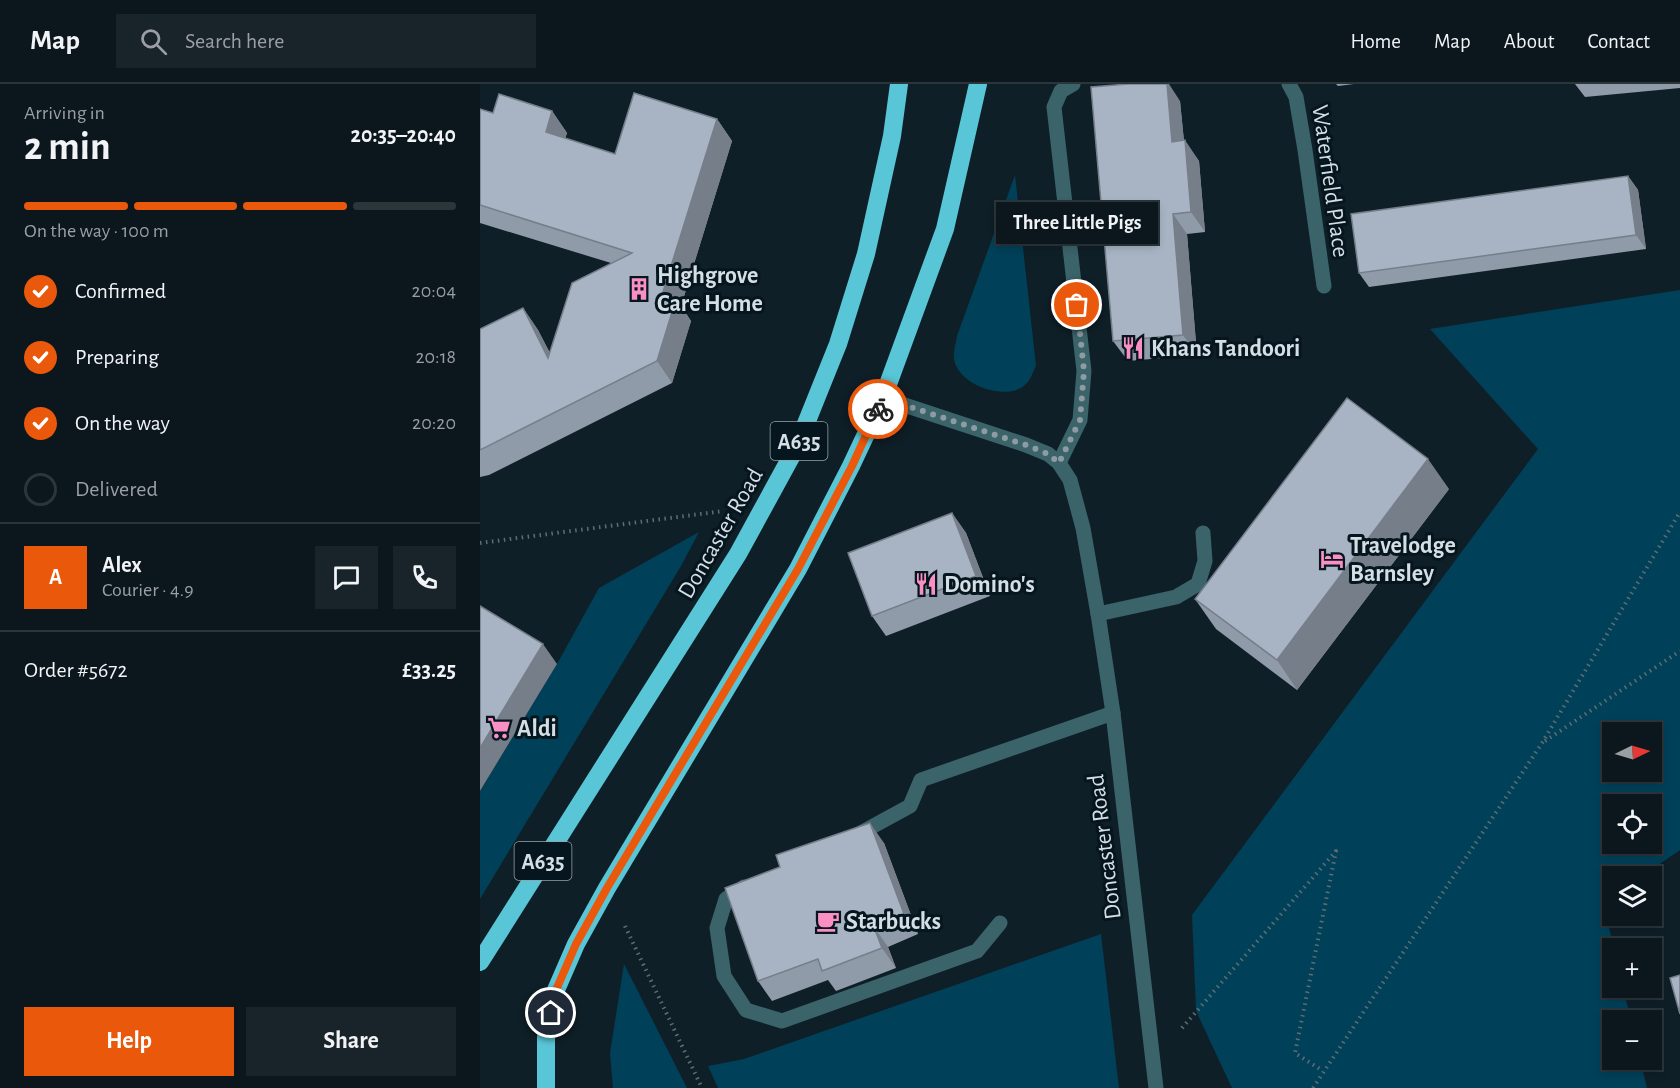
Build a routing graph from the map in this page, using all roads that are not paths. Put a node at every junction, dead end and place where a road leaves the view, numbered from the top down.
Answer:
1 (899, 84) edge
2 (978, 84) edge
3 (1073, 84) edge
4 (1289, 84) edge
5 (1324, 286) dead end
6 (883, 398) junction
7 (1059, 463) junction
8 (1203, 533) dead end
9 (1098, 614) junction
10 (1113, 713) junction
11 (843, 843) edge
12 (752, 880) edge
13 (1000, 923) dead end
14 (480, 962) edge
15 (546, 1088) edge
16 (1156, 1088) edge

1 - 14 highway, Doncaster Road / A635
2 - 6 highway, A635
3 - 7 street
4 - 5 street, Waterfield Place
6 - 7 street
6 - 15 highway, A635
7 - 9 street, Doncaster Road
8 - 9 street
9 - 10 street, Doncaster Road
10 - 11 street
10 - 16 street, Doncaster Road
12 - 13 street

